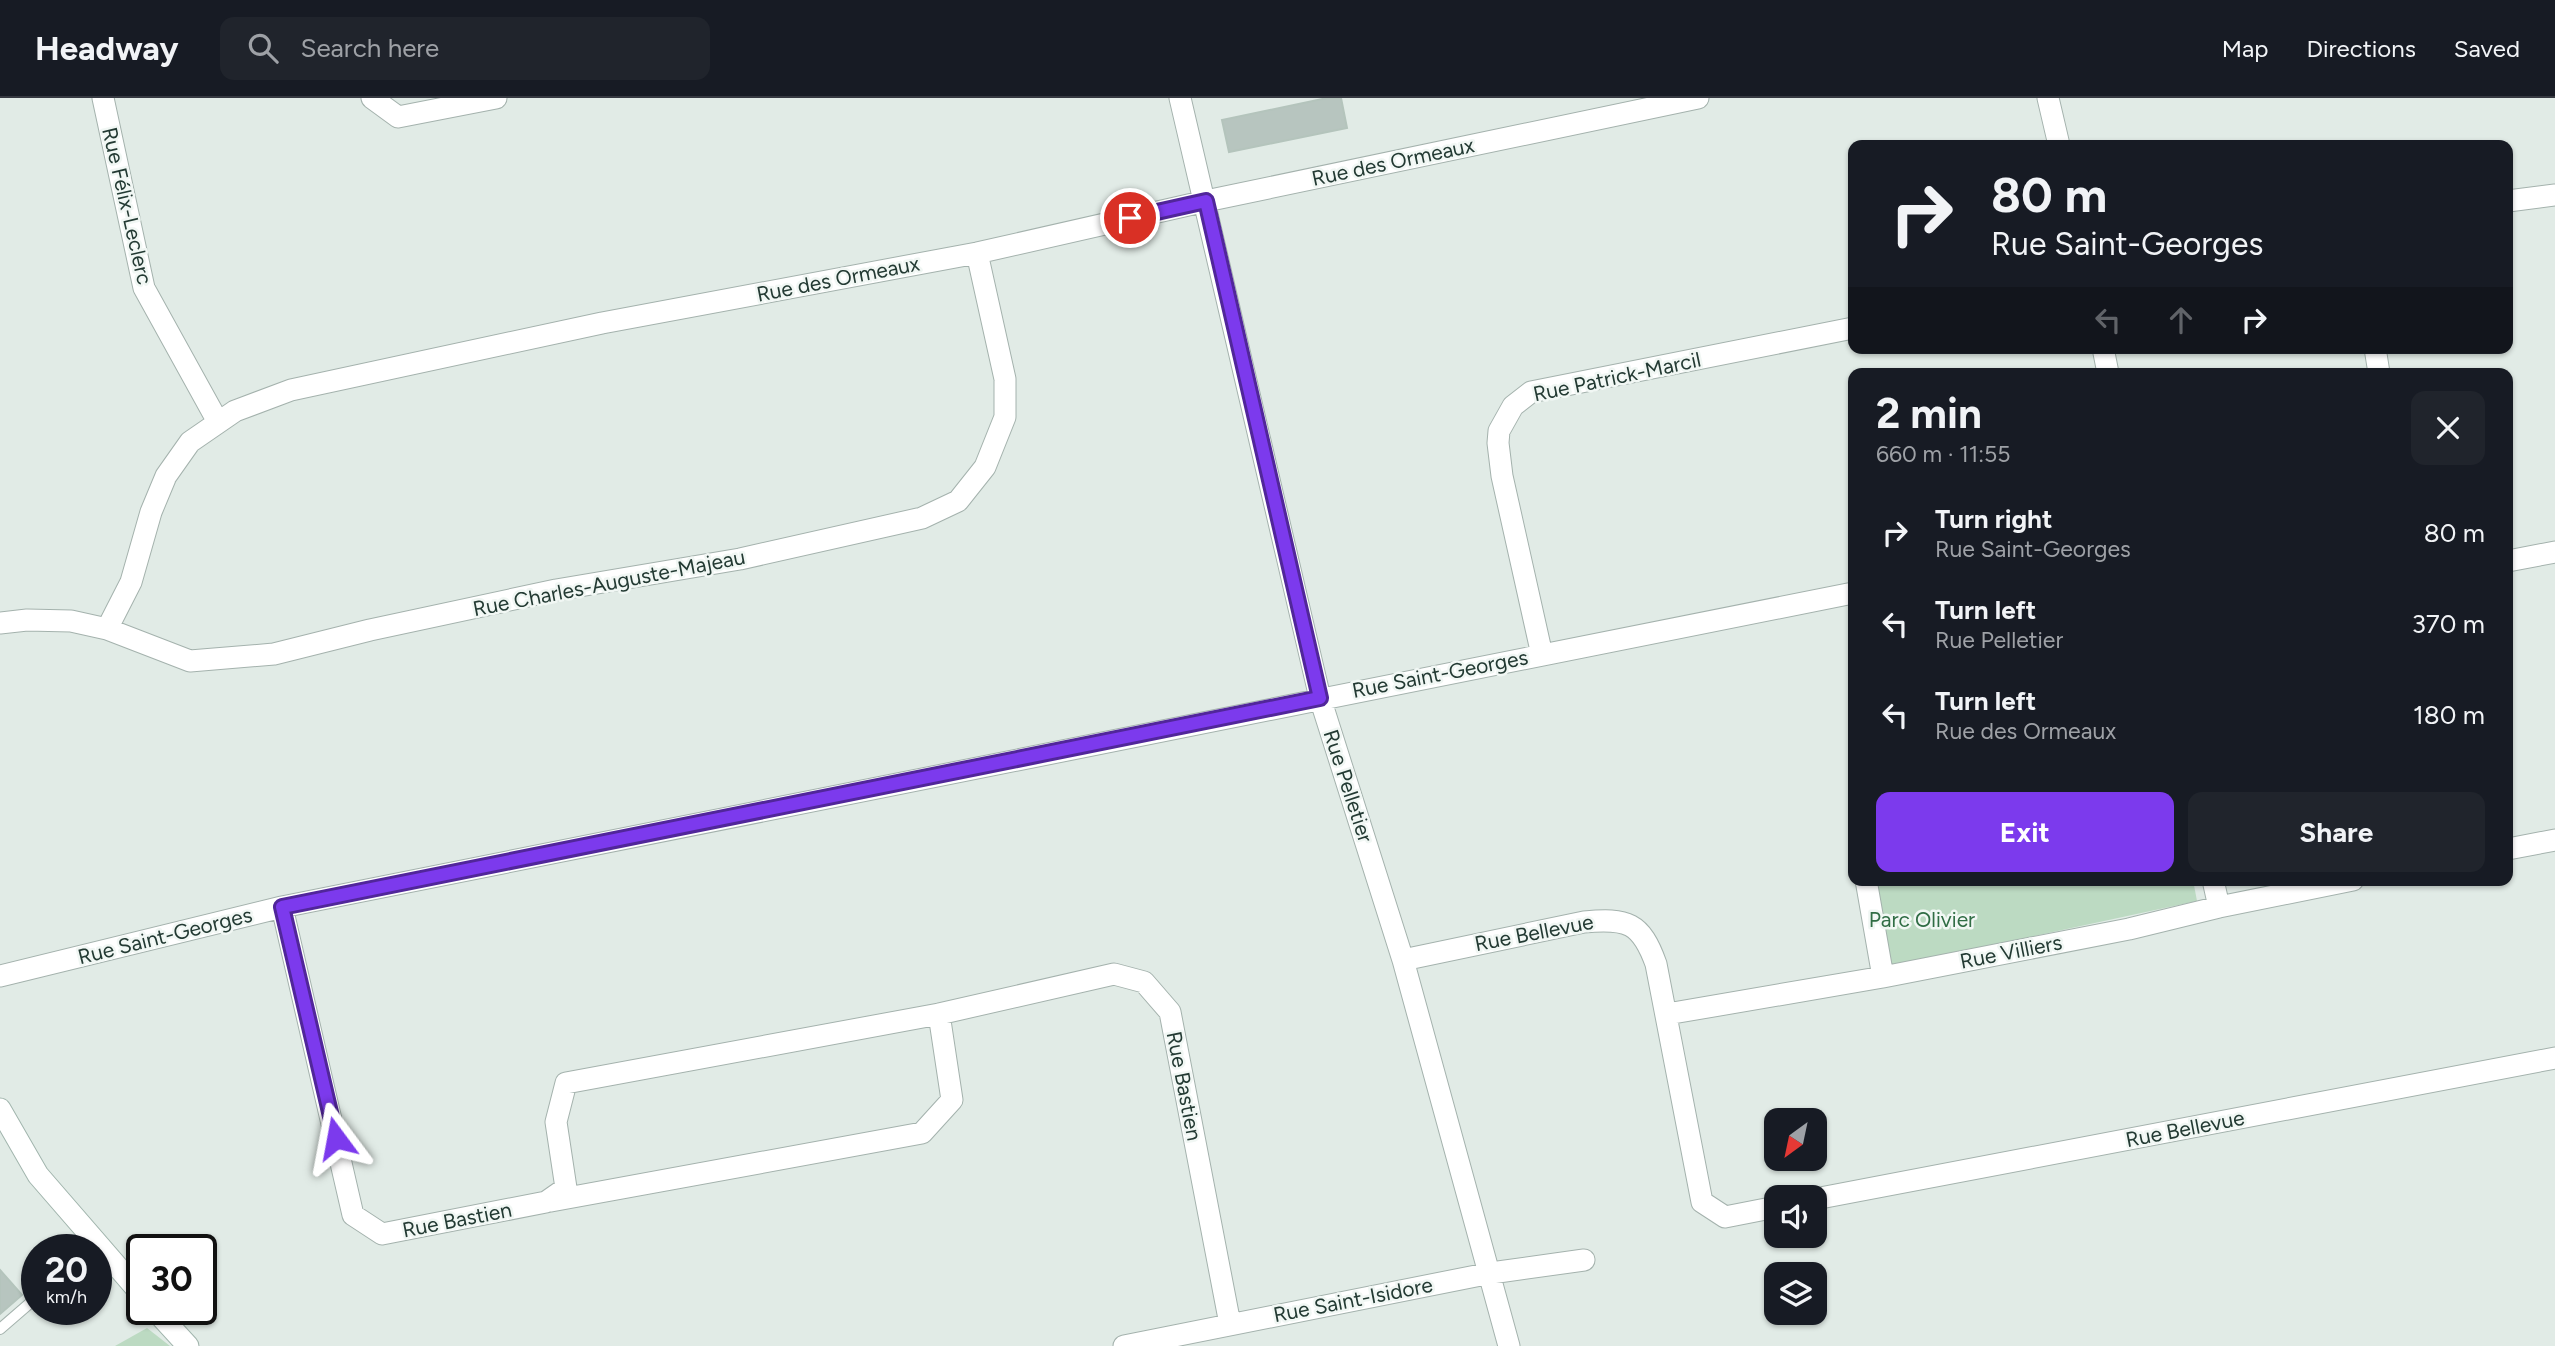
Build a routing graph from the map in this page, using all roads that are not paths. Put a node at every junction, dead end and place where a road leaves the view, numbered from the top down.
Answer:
1 (103, 98) edge
2 (372, 98) edge
3 (496, 98) edge
4 (1181, 98) edge
5 (1698, 98) edge
6 (2048, 98) edge
7 (2058, 140) edge
8 (2555, 195) edge
9 (2513, 200) edge
10 (1206, 201) junction
11 (977, 253) junction
12 (1848, 329) edge
13 (218, 422) junction
14 (2555, 552) edge
15 (2513, 560) edge
16 (1848, 594) edge
17 (0, 623) edge
18 (107, 629) junction
19 (1542, 654) junction
20 (1320, 698) junction
21 (2555, 840) edge
22 (2513, 848) edge
23 (1867, 886) edge
24 (2214, 886) edge
25 (2323, 886) edge
26 (282, 907) junction
27 (2219, 907) junction
28 (1403, 960) junction
29 (0, 976) edge
30 (1883, 977) junction
31 (939, 1014) junction
32 (1667, 1014) junction
33 (2555, 1058) edge
34 (0, 1108) edge
35 (1827, 1197) edge
36 (546, 1202) junction
37 (1764, 1209) edge
38 (84, 1234) edge
39 (1584, 1260) dead end
40 (112, 1265) edge
41 (1491, 1273) junction
42 (126, 1279) edge
43 (21, 1311) edge
44 (1230, 1324) junction
45 (169, 1325) edge
46 (0, 1329) edge
47 (188, 1346) edge
48 (1124, 1346) edge
49 (1509, 1346) edge

1 - 13 street, Rue Félix-Leclerc
2 - 3 street
4 - 10 street, Rue Pelletier
5 - 10 street, Rue des Ormeaux
6 - 7 street
8 - 9 street
10 - 11 street, Rue des Ormeaux
10 - 20 street, Rue Pelletier
11 - 13 street, Rue des Ormeaux
11 - 18 street, Rue Charles-Auguste-Majeau
12 - 19 street, Rue Patrick-Marcil
13 - 18 street, Rue des Ormeaux
14 - 15 street
16 - 19 street, Rue Saint-Georges
17 - 18 street, Rue Charles-Auguste-Majeau
19 - 20 street, Rue Saint-Georges
20 - 26 street, Rue Saint-Georges
20 - 28 street, Rue Pelletier
21 - 22 street
23 - 30 street
24 - 27 street
25 - 27 street, Rue Villiers
26 - 29 street, Rue Saint-Georges
26 - 36 street, Rue Bastien
27 - 30 street, Rue Villiers
28 - 32 street, Rue Bellevue
28 - 41 street, Rue Pelletier
30 - 32 street, Rue Villiers
31 - 36 street, Rue Bastien
31 - 36 street, Rue Bastien
31 - 44 street, Rue Bastien
32 - 37 street, Rue Bellevue
33 - 35 street, Rue Bellevue
34 - 38 street
39 - 41 street, Rue Saint-Isidore
40 - 42 street
41 - 44 street, Rue Saint-Isidore
41 - 49 street, Rue Pelletier
43 - 46 lane
44 - 48 street, Rue Saint-Isidore
45 - 47 street

